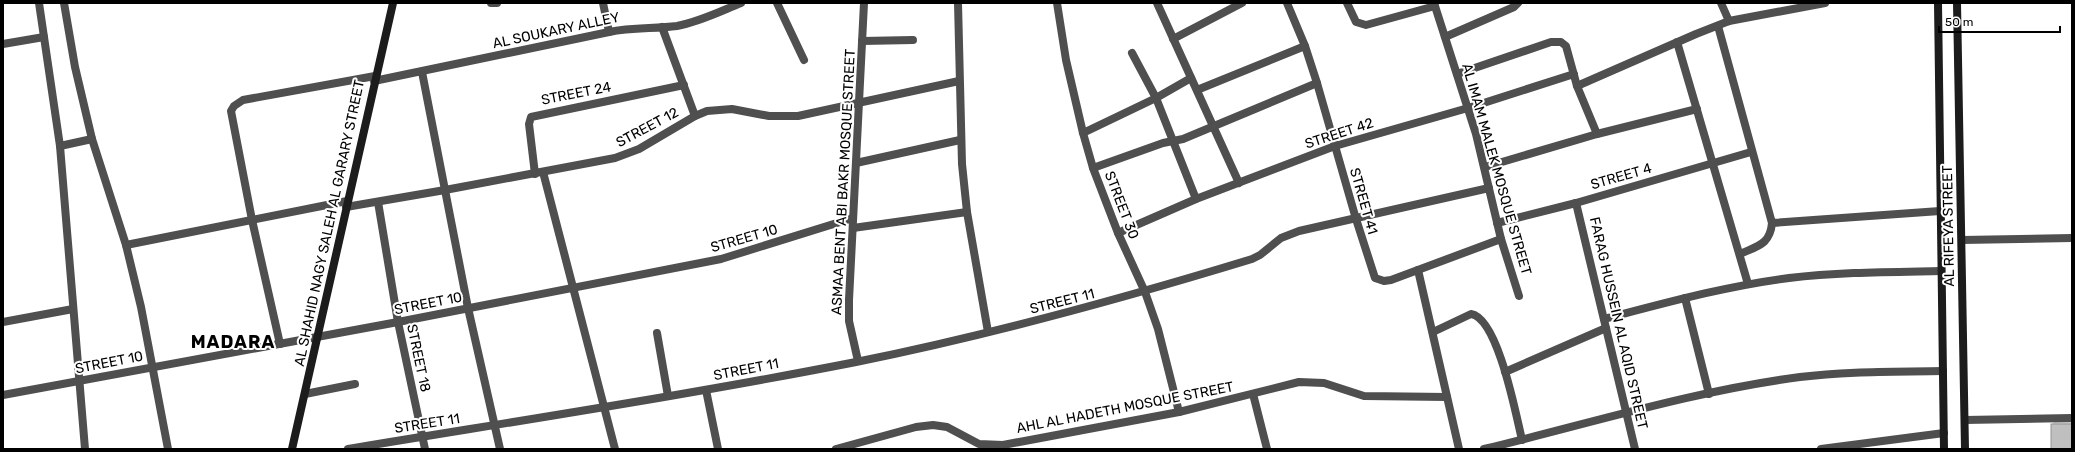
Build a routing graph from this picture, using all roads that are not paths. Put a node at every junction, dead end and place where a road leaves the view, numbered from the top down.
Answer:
1 (39, 3) edge
2 (64, 3) edge
3 (393, 3) edge
4 (491, 3) edge
5 (497, 3) edge
6 (603, 3) edge
7 (742, 3) edge
8 (777, 3) edge
9 (864, 3) edge
10 (958, 3) edge
11 (1057, 3) edge
12 (1157, 3) edge
13 (1242, 3) edge
14 (1287, 3) edge
15 (1346, 3) edge
16 (1518, 3) edge
17 (1721, 3) edge
18 (1825, 3) edge
19 (1938, 3) edge
20 (1957, 3) edge
21 (1435, 4) edge
22 (1730, 22) junction
23 (1718, 26) junction
24 (662, 27) junction
25 (609, 32) junction
26 (44, 37) junction
27 (1445, 37) junction
28 (1173, 39) junction
29 (913, 40) dead end
30 (862, 41) junction
31 (1677, 42) junction
32 (3, 44) edge
33 (1305, 46) junction
34 (1132, 53) dead end
35 (804, 60) dead end
36 (422, 72) junction
37 (1457, 74) junction
38 (1574, 74) junction
39 (1191, 78) junction
40 (375, 79) junction
41 (959, 81) junction
42 (1317, 83) junction
43 (684, 85) junction
44 (1577, 86) junction
45 (1197, 90) junction
46 (1156, 98) junction
47 (860, 103) junction
48 (1468, 108) junction
49 (1697, 109) junction
50 (695, 116) junction
51 (1214, 127) junction
52 (1083, 133) junction
53 (1597, 134) junction
54 (92, 139) junction
55 (960, 140) junction
56 (1174, 141) junction
57 (60, 146) junction
58 (1335, 146) junction
59 (1751, 152) junction
60 (856, 163) junction
61 (1713, 163) junction
62 (1485, 166) junction
63 (1093, 168) junction
64 (539, 173) junction
65 (1239, 183) junction
66 (1489, 188) junction
67 (445, 190) junction
68 (1196, 199) junction
69 (378, 202) junction
70 (1576, 203) junction
71 (347, 204) junction
72 (1940, 211) junction
73 (967, 212) junction
74 (853, 218) junction
75 (252, 220) junction
76 (1356, 220) junction
77 (1497, 223) junction
78 (1772, 223) junction
79 (853, 228) junction
80 (1118, 233) junction
81 (2072, 238) edge
82 (1501, 239) junction
83 (1962, 240) junction
84 (126, 244) junction
85 (1740, 254) junction
86 (1418, 270) junction
87 (1941, 271) junction
88 (1748, 284) junction
89 (573, 288) junction
90 (1145, 292) junction
91 (1519, 296) dead end
92 (1685, 298) junction
93 (468, 308) junction
94 (73, 309) junction
95 (1604, 319) junction
96 (3, 322) edge
97 (398, 322) junction
98 (1606, 328) junction
99 (988, 332) junction
100 (1433, 332) junction
101 (657, 333) dead end
102 (317, 337) junction
103 (280, 344) junction
104 (858, 361) junction
105 (152, 367) junction
106 (1505, 372) junction
107 (1943, 372) junction
108 (79, 382) junction
109 (355, 384) dead end
110 (706, 390) junction
111 (305, 394) junction
112 (1253, 394) junction
113 (1709, 394) junction
114 (3, 395) edge
115 (668, 396) junction
116 (1447, 397) junction
117 (604, 406) junction
118 (1179, 412) junction
119 (1627, 413) junction
120 (2072, 418) edge
121 (1965, 420) junction
122 (495, 425) junction
123 (1944, 433) junction
124 (423, 437) junction
125 (1522, 440) junction
126 (977, 446) edge
127 (85, 449) edge
128 (168, 449) edge
129 (292, 449) edge
130 (348, 449) edge
131 (425, 449) edge
132 (500, 449) edge
133 (615, 449) edge
134 (718, 449) edge
135 (836, 449) edge
136 (1266, 449) edge
137 (1459, 449) edge
138 (1484, 449) edge
139 (1635, 449) edge
140 (1821, 449) edge
141 (1944, 449) edge
142 (1965, 449) edge

1 - 26 street
2 - 54 street
3 - 40 street, AL SHAHID NAGY SALEH AL GARARY STREET
4 - 5 street
6 - 25 street
7 - 24 street, AL SOUKARY ALLEY
8 - 35 street
9 - 30 street, ASMAA BENT ABI BAKR MOSQUE STREET
10 - 41 street
11 - 52 street, STREET 30
12 - 28 street
13 - 28 street
14 - 33 street, STREET 41
15 - 21 street
16 - 27 street
17 - 22 street
18 - 22 street
19 - 72 street, AL RIFEYA STREET
20 - 83 street, AL RIFEYA STREET
21 - 27 street, AL IMAM MALEK MOSQUE STREET
22 - 23 street
23 - 31 street
23 - 59 street
24 - 25 street, AL SOUKARY ALLEY
24 - 43 street
25 - 36 street, AL SOUKARY ALLEY
26 - 32 street
26 - 57 street
27 - 37 street, AL IMAM MALEK MOSQUE STREET
28 - 39 street
29 - 30 street
30 - 47 street, ASMAA BENT ABI BAKR MOSQUE STREET
31 - 44 street
31 - 49 street
33 - 42 street, STREET 41
33 - 45 street
34 - 46 street
36 - 40 street, AL SOUKARY ALLEY
36 - 67 street
37 - 38 street
37 - 48 street, AL IMAM MALEK MOSQUE STREET
38 - 44 street
38 - 48 street, STREET 42
39 - 45 street
39 - 46 street
40 - 71 street, AL SHAHID NAGY SALEH AL GARARY STREET
40 - 75 street, AL SOUKARY ALLEY
41 - 47 street, STREET 12
41 - 55 street
42 - 51 street
42 - 58 street, STREET 41
43 - 50 street
43 - 64 street, STREET 24
44 - 53 street
45 - 51 street
46 - 52 street
46 - 56 street
47 - 50 street, STREET 12
47 - 60 street, ASMAA BENT ABI BAKR MOSQUE STREET
48 - 58 street, STREET 42
48 - 62 street, AL IMAM MALEK MOSQUE STREET
49 - 53 street
49 - 61 street
50 - 64 street, STREET 12
51 - 56 street
51 - 65 street
52 - 63 street, STREET 30
53 - 62 street
54 - 57 street
54 - 84 street
55 - 60 street
55 - 73 street
56 - 63 street
56 - 68 street
57 - 94 street
58 - 65 street, STREET 42
58 - 76 street, STREET 41
59 - 61 street, STREET 4
59 - 78 street
60 - 74 street, ASMAA BENT ABI BAKR MOSQUE STREET
61 - 70 street, STREET 4
61 - 85 street
62 - 66 street, AL IMAM MALEK MOSQUE STREET
63 - 80 street, STREET 30
64 - 67 street, STREET 12
64 - 89 street
65 - 68 street, STREET 42
66 - 76 street, STREET 11
66 - 77 street, AL IMAM MALEK MOSQUE STREET
67 - 69 street, STREET 12
67 - 93 street
68 - 80 street, STREET 42
69 - 71 street, STREET 12
69 - 97 street, STREET 18
70 - 77 street, STREET 4
70 - 95 street, FARAG HUSSEIN AL AQID STREET
71 - 75 street, STREET 12
71 - 102 street, AL SHAHID NAGY SALEH AL GARARY STREET
72 - 78 street
72 - 87 street, AL RIFEYA STREET
73 - 79 street
73 - 99 street
74 - 79 street, ASMAA BENT ABI BAKR MOSQUE STREET
74 - 89 street, STREET 10
75 - 84 street, STREET 12
75 - 103 street, AL SOUKARY ALLEY
76 - 86 street, STREET 41
76 - 90 street, STREET 11
77 - 82 street, AL IMAM MALEK MOSQUE STREET
78 - 85 street
79 - 104 street, ASMAA BENT ABI BAKR MOSQUE STREET
80 - 90 street, STREET 30
81 - 83 street
82 - 86 street, STREET 41
82 - 91 street, AL IMAM MALEK MOSQUE STREET
83 - 121 street, AL RIFEYA STREET
84 - 105 street
85 - 88 street
86 - 100 street
87 - 88 street
87 - 107 street, AL RIFEYA STREET
88 - 92 street
89 - 93 street, STREET 10
89 - 117 street
90 - 99 street, STREET 11
90 - 118 street, STREET 30
92 - 95 street
92 - 113 street
93 - 97 street, STREET 10
93 - 122 street
94 - 96 street
94 - 108 street
95 - 98 street, FARAG HUSSEIN AL AQID STREET
97 - 102 street, STREET 10
97 - 124 street, STREET 18
98 - 106 street
98 - 119 street, FARAG HUSSEIN AL AQID STREET
99 - 104 street, STREET 11
100 - 106 street
100 - 116 street
101 - 115 street
102 - 103 street, STREET 10
102 - 111 street, AL SHAHID NAGY SALEH AL GARARY STREET
103 - 105 street, STREET 10
104 - 110 street, STREET 11
105 - 108 street, STREET 10
105 - 128 street
106 - 125 street
107 - 113 street
107 - 123 street, AL RIFEYA STREET
108 - 114 street, STREET 10
108 - 127 street
109 - 111 street
110 - 115 street, STREET 11
110 - 134 street
111 - 129 street, AL SHAHID NAGY SALEH AL GARARY STREET
112 - 116 street, AHL AL HADETH MOSQUE STREET
112 - 118 street, AHL AL HADETH MOSQUE STREET
112 - 136 street
113 - 119 street
115 - 117 street, STREET 11
116 - 137 street
117 - 122 street, STREET 11
117 - 133 street
118 - 126 street, AHL AL HADETH MOSQUE STREET
119 - 125 street
119 - 139 street, FARAG HUSSEIN AL AQID STREET
120 - 121 street
121 - 142 street, AL RIFEYA STREET
122 - 124 street, STREET 11
122 - 132 street
123 - 140 street
123 - 141 street, AL RIFEYA STREET
124 - 130 street, STREET 11
124 - 131 street, STREET 18
125 - 138 street
126 - 135 street, AHL AL HADETH MOSQUE STREET

